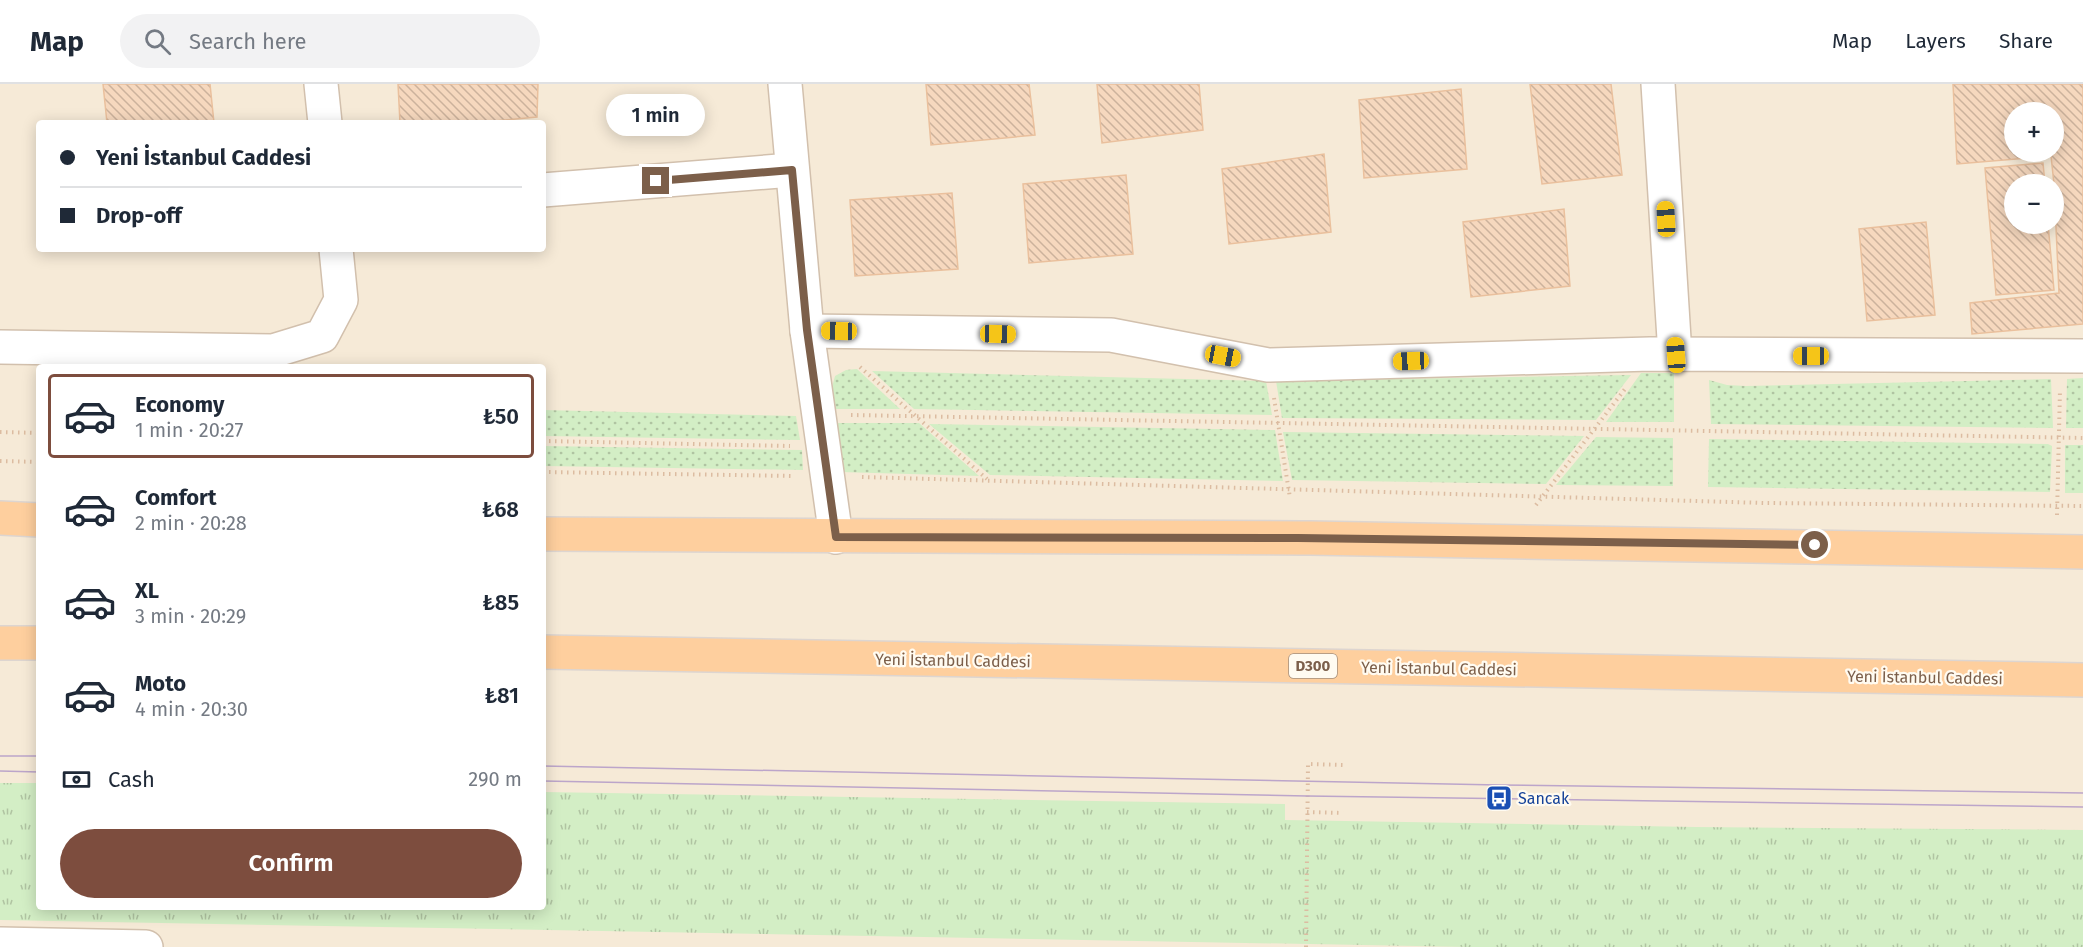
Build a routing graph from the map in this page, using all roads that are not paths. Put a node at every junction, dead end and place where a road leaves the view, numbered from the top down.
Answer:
1 (321, 84) edge
2 (785, 84) edge
3 (1658, 84) edge
4 (325, 120) edge
5 (792, 170) junction
6 (546, 190) edge
7 (336, 252) edge
8 (812, 331) junction
9 (0, 348) edge
10 (1663, 355) junction
11 (2072, 356) edge
12 (0, 518) edge
13 (36, 520) edge
14 (546, 534) edge
15 (836, 537) junction
16 (2083, 552) edge
17 (0, 643) edge
18 (36, 643) edge
19 (546, 652) edge
20 (2083, 680) edge
21 (0, 944) edge
22 (146, 947) edge

1 - 4 street
2 - 5 street
3 - 10 street
5 - 6 street
5 - 8 street
7 - 9 street
8 - 10 street
8 - 15 street
10 - 11 street
12 - 13 highway
14 - 15 highway
15 - 16 highway
17 - 18 highway
19 - 20 highway, Yeni İstanbul Caddesi / D300
21 - 22 street

